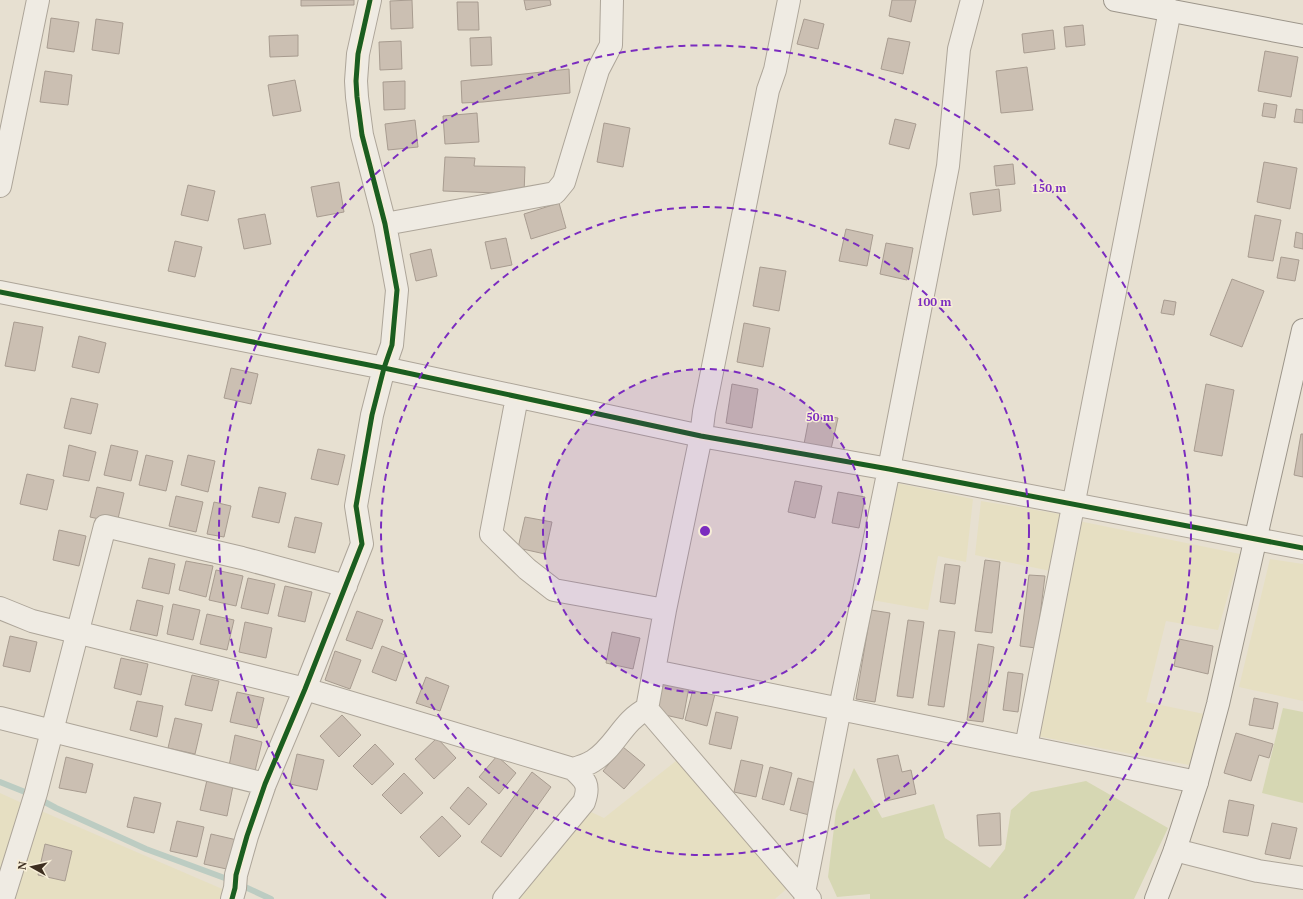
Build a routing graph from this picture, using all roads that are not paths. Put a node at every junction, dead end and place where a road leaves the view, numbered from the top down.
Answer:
1 (38, 0) edge
2 (370, 0) edge
3 (612, 0) edge
4 (789, 0) edge
5 (972, 0) edge
6 (1115, 0) edge
7 (1170, 10) junction
8 (1303, 36) edge
9 (0, 186) edge
10 (385, 224) junction
11 (0, 292) edge
12 (1303, 330) edge
13 (384, 368) junction
14 (517, 397) junction
15 (701, 436) junction
16 (889, 470) junction
17 (1074, 505) junction
18 (1255, 539) junction
19 (1303, 548) edge
20 (346, 586) junction
21 (0, 608) edge
22 (665, 610) junction
23 (78, 632) junction
24 (654, 671) junction
25 (305, 689) junction
26 (840, 708) junction
27 (647, 709) junction
28 (0, 718) edge
29 (52, 732) junction
30 (1026, 747) junction
31 (573, 769) junction
32 (1197, 782) junction
33 (265, 784) junction
34 (1175, 850) junction
35 (1303, 878) edge
36 (234, 887) edge
37 (807, 896) edge
38 (3, 899) edge
39 (504, 899) edge
40 (1156, 899) edge

1 - 9 street
2 - 10 street
3 - 10 street
4 - 15 street
5 - 16 street
6 - 7 street
7 - 8 street
7 - 17 street
10 - 13 street
11 - 13 street
12 - 18 street
13 - 14 street
13 - 20 street
14 - 15 street
14 - 22 street
15 - 16 street
15 - 22 street
16 - 17 street
16 - 26 street
17 - 18 street
17 - 30 street
18 - 19 street
18 - 32 street
20 - 23 street
20 - 25 street
21 - 23 street
22 - 24 street
23 - 25 street
23 - 29 street
24 - 26 street
24 - 27 street
25 - 31 street
25 - 33 street
26 - 30 street
26 - 37 street
27 - 31 street
27 - 37 street
28 - 29 street
29 - 33 street
29 - 38 street
30 - 32 street
31 - 39 street
32 - 34 street
33 - 36 street
34 - 35 street
34 - 40 street

